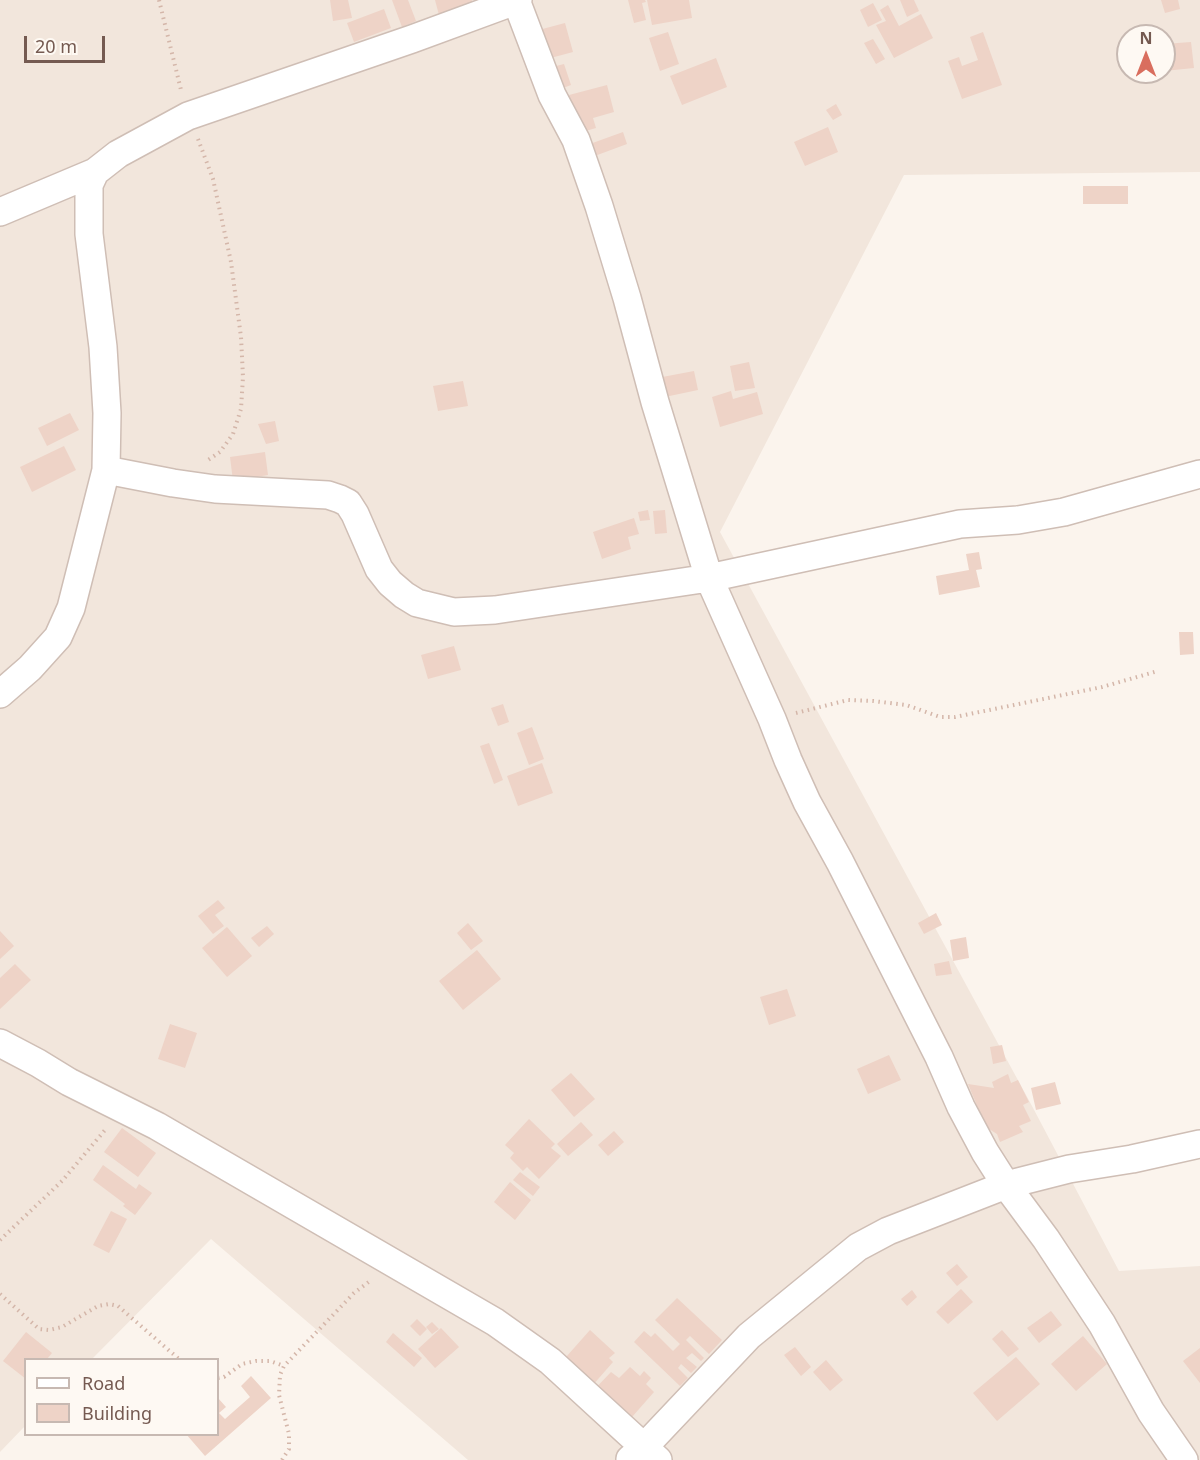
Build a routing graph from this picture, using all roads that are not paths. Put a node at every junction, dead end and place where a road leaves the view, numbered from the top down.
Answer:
1 (517, 0) edge
2 (95, 172) junction
3 (0, 212) edge
4 (106, 470) junction
5 (1200, 474) edge
6 (709, 578) junction
7 (0, 694) edge
8 (0, 1043) edge
9 (1200, 1144) edge
10 (1006, 1185) junction
11 (643, 1456) edge
12 (1184, 1460) edge

1 - 2 street
1 - 6 street
2 - 3 street
2 - 4 street
4 - 6 street
4 - 7 street
5 - 6 street
6 - 10 street
8 - 11 street
9 - 10 street
10 - 11 street
10 - 12 street

